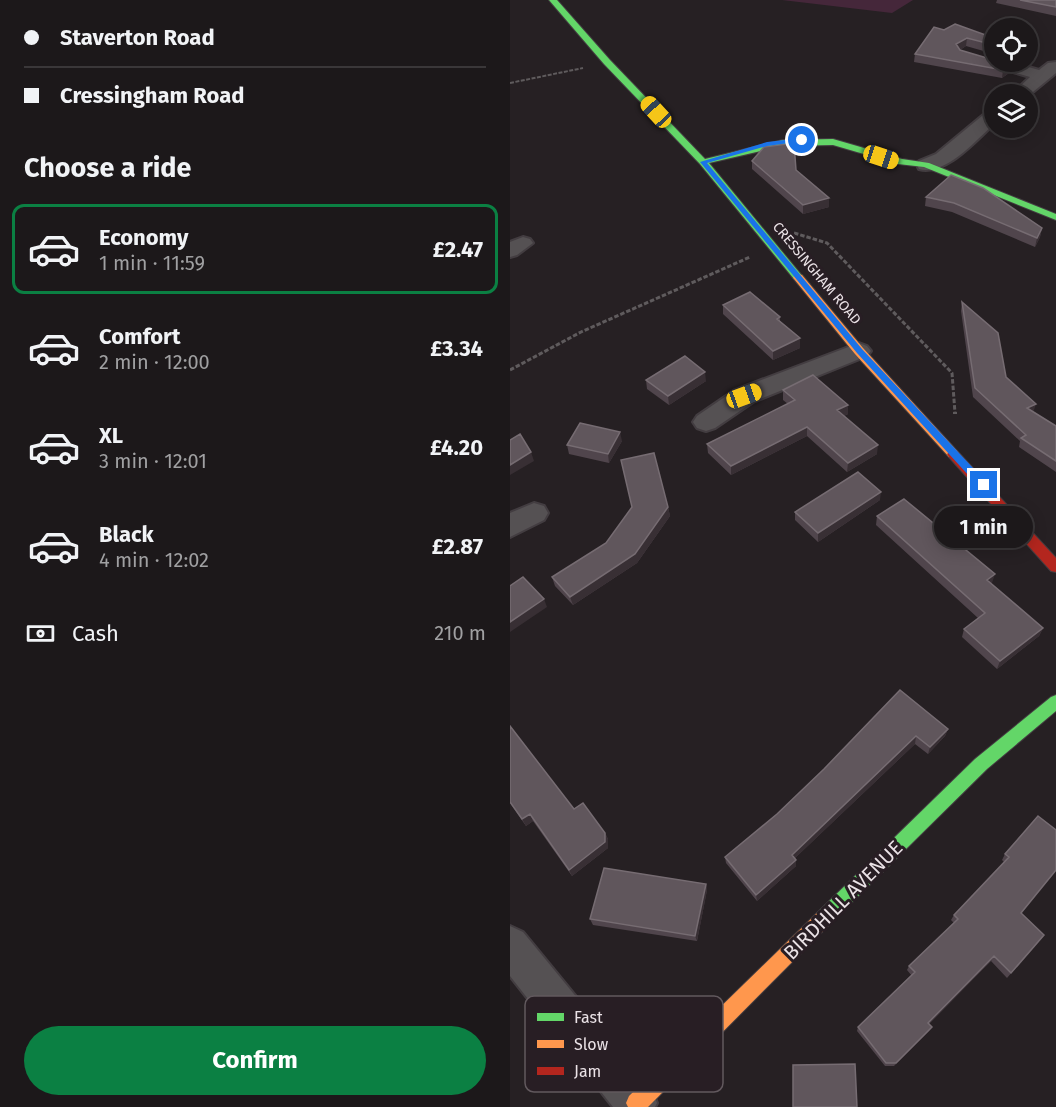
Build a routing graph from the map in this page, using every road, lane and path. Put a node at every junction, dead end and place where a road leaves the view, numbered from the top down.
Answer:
1 (554, 0) edge
2 (975, 56) edge
3 (984, 58) edge
4 (607, 62) junction
5 (1050, 70) edge
6 (510, 83) edge
7 (1032, 84) edge
8 (984, 123) edge
9 (703, 162) junction
10 (926, 165) junction
11 (1056, 218) edge
12 (750, 219) junction
13 (773, 246) junction
14 (859, 351) junction
15 (510, 370) edge
16 (706, 422) dead end
17 (957, 455) junction
18 (534, 513) dead end
19 (510, 526) edge
20 (1056, 567) edge
21 (1056, 702) edge
22 (510, 945) edge
23 (550, 996) edge
24 (723, 1020) edge
25 (627, 1092) edge
26 (650, 1092) edge
27 (637, 1105) edge

1 - 4 street, CRESSINGHAM ROAD
2 - 3 street
4 - 6 path
4 - 9 street, CRESSINGHAM ROAD
5 - 7 street
8 - 10 street
9 - 10 street
9 - 12 street, CRESSINGHAM ROAD
10 - 11 street
12 - 13 street, CRESSINGHAM ROAD
12 - 17 path
13 - 14 street, CRESSINGHAM ROAD
13 - 15 path
14 - 16 street
14 - 17 street, CRESSINGHAM ROAD
17 - 20 street, CRESSINGHAM ROAD
18 - 19 street
21 - 24 street, BIRDHILL AVENUE
22 - 23 street, BIRDHILL AVENUE
25 - 27 street, BIRDHILL AVENUE
26 - 27 street, BIRDHILL AVENUE

